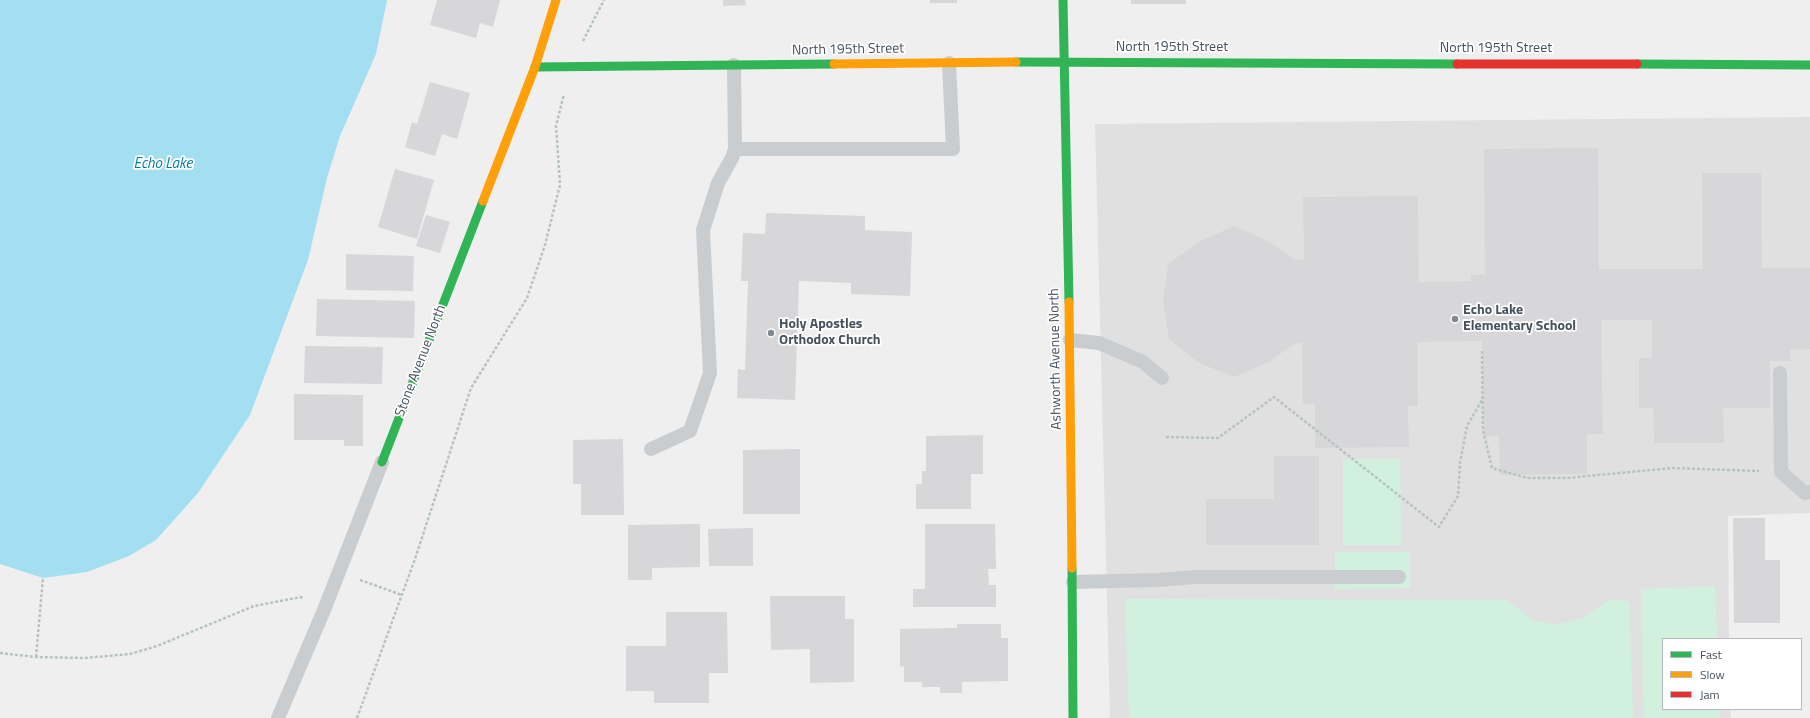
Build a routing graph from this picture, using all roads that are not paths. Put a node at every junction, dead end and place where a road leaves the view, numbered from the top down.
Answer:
1 (556, 0) edge
2 (1063, 0) edge
3 (1064, 62) junction
4 (949, 63) junction
5 (734, 65) junction
6 (1810, 65) edge
7 (535, 67) junction
8 (735, 149) junction
9 (1070, 340) junction
10 (1780, 373) dead end
11 (1162, 378) dead end
12 (651, 449) dead end
13 (382, 462) joint
14 (1810, 492) edge
15 (1399, 577) dead end
16 (1073, 582) junction
17 (278, 718) edge
18 (1073, 718) edge

1 - 7 street, Stone Avenue North
2 - 3 street, Ashworth Avenue North
3 - 4 street, North 195th Street
3 - 6 street, North 195th Street
3 - 9 street, Ashworth Avenue North
4 - 5 street, North 195th Street
4 - 8 lane
5 - 7 street, North 195th Street
5 - 8 lane
7 - 13 street, Stone Avenue North
8 - 12 lane
9 - 11 lane
9 - 16 street, Ashworth Avenue North
10 - 14 lane
13 - 17 lane, Stone Avenue North
15 - 16 lane
16 - 18 street, Ashworth Avenue North

